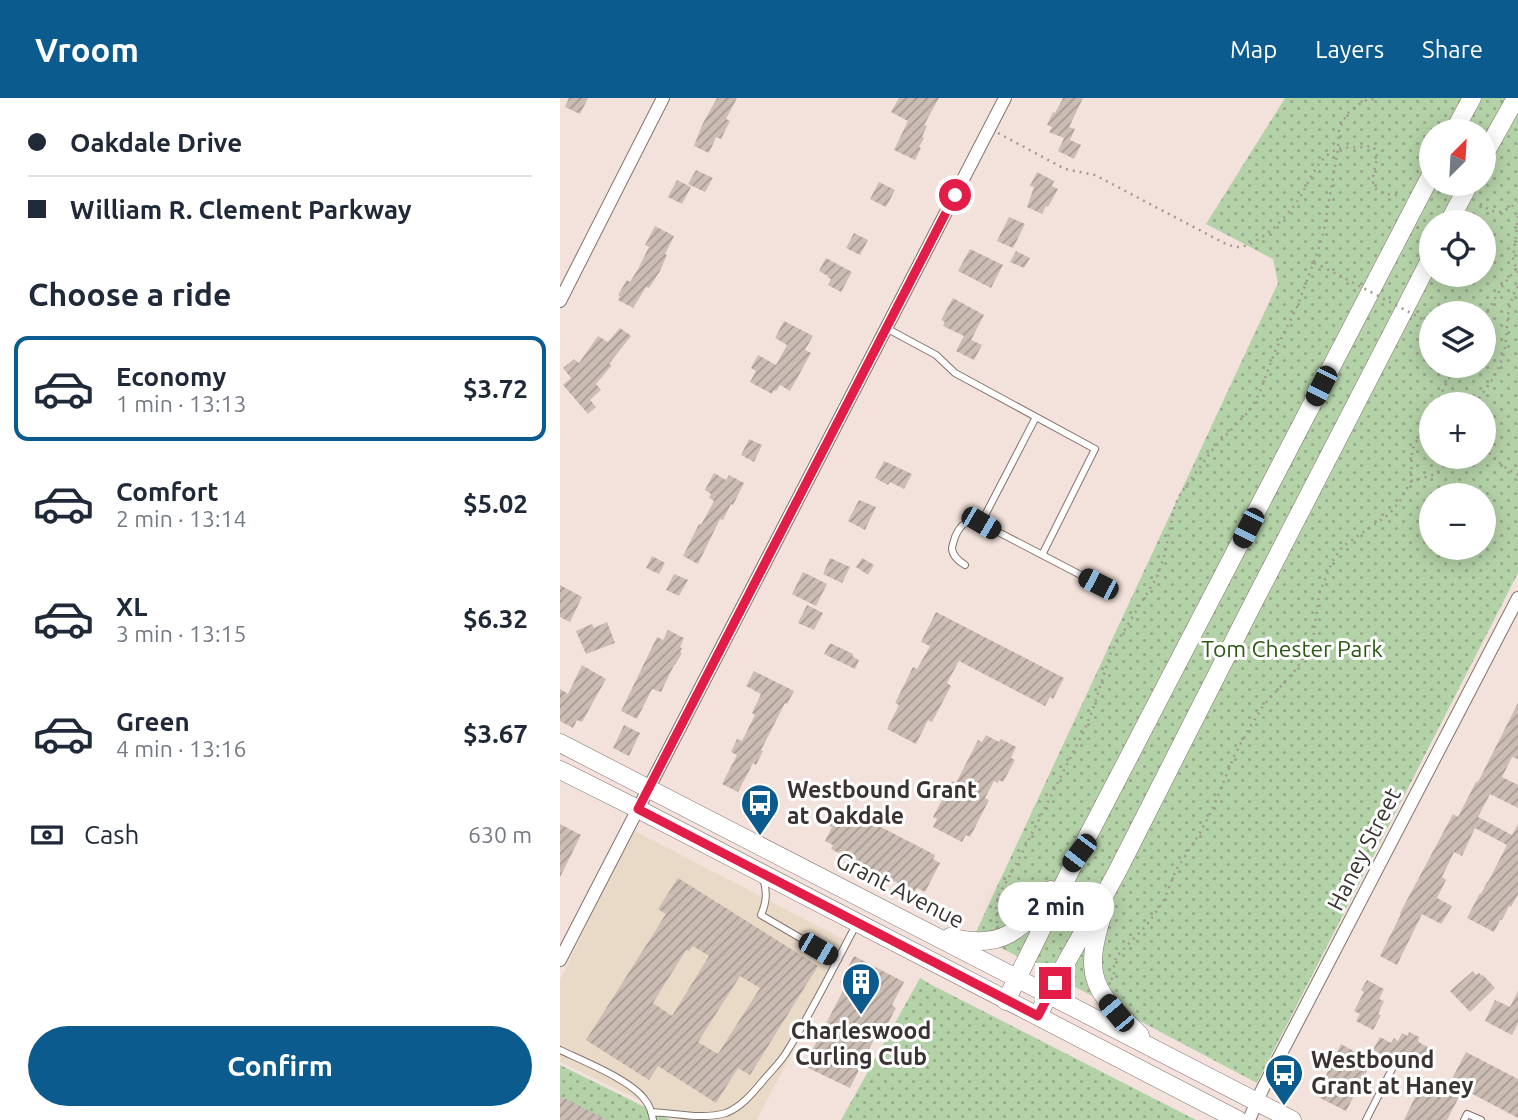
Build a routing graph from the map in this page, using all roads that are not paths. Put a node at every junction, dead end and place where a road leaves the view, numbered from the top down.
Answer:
1 (663, 98) edge
2 (1005, 98) edge
3 (1472, 98) edge
4 (1516, 98) edge
5 (1461, 119) edge
6 (1496, 134) edge
7 (1420, 196) edge
8 (1419, 281) edge
9 (560, 301) edge
10 (886, 328) junction
11 (1036, 417) junction
12 (981, 523) junction
13 (1042, 555) junction
14 (965, 565) dead end
15 (1098, 584) dead end
16 (1518, 598) edge
17 (560, 743) edge
18 (560, 770) edge
19 (648, 788) junction
20 (638, 809) junction
21 (1079, 853) junction
22 (761, 874) junction
23 (1115, 874) junction
24 (857, 923) junction
25 (926, 931) junction
26 (560, 960) edge
27 (838, 960) junction
28 (1017, 978) junction
29 (1049, 994) junction
30 (1006, 1001) junction
31 (1038, 1016) junction
32 (1155, 1049) junction
33 (560, 1050) edge
34 (1392, 1069) dead end
35 (1257, 1101) junction
36 (651, 1112) junction
37 (653, 1120) edge
38 (1238, 1120) edge
39 (1249, 1120) edge
40 (1292, 1120) edge
41 (1366, 1120) edge
42 (1464, 1120) edge
43 (1480, 1120) edge

1 - 9 street
2 - 10 street
3 - 5 main road
4 - 6 main road
7 - 21 main road
8 - 23 main road
10 - 11 lane
10 - 19 street
11 - 12 lane
11 - 13 lane
12 - 13 lane
12 - 14 lane
13 - 15 lane
16 - 35 street, Haney Street
17 - 19 main road, Grant Avenue
18 - 20 main road
19 - 20 street
19 - 25 main road, Grant Avenue
20 - 22 main road
20 - 26 street
21 - 25 main road
21 - 28 main road
22 - 24 main road
22 - 27 lane
23 - 29 main road
23 - 32 main road
24 - 27 lane
24 - 30 main road
25 - 28 main road, Grant Avenue
27 - 36 lane
28 - 29 main road, Grant Avenue
28 - 30 main road
29 - 31 main road
29 - 32 main road, Grant Avenue
30 - 31 main road
31 - 38 main road
32 - 35 main road, Grant Avenue
33 - 36 lane
34 - 41 lane
35 - 39 street, Haney Street
35 - 40 main road, Grant Avenue
36 - 37 lane
42 - 43 lane

